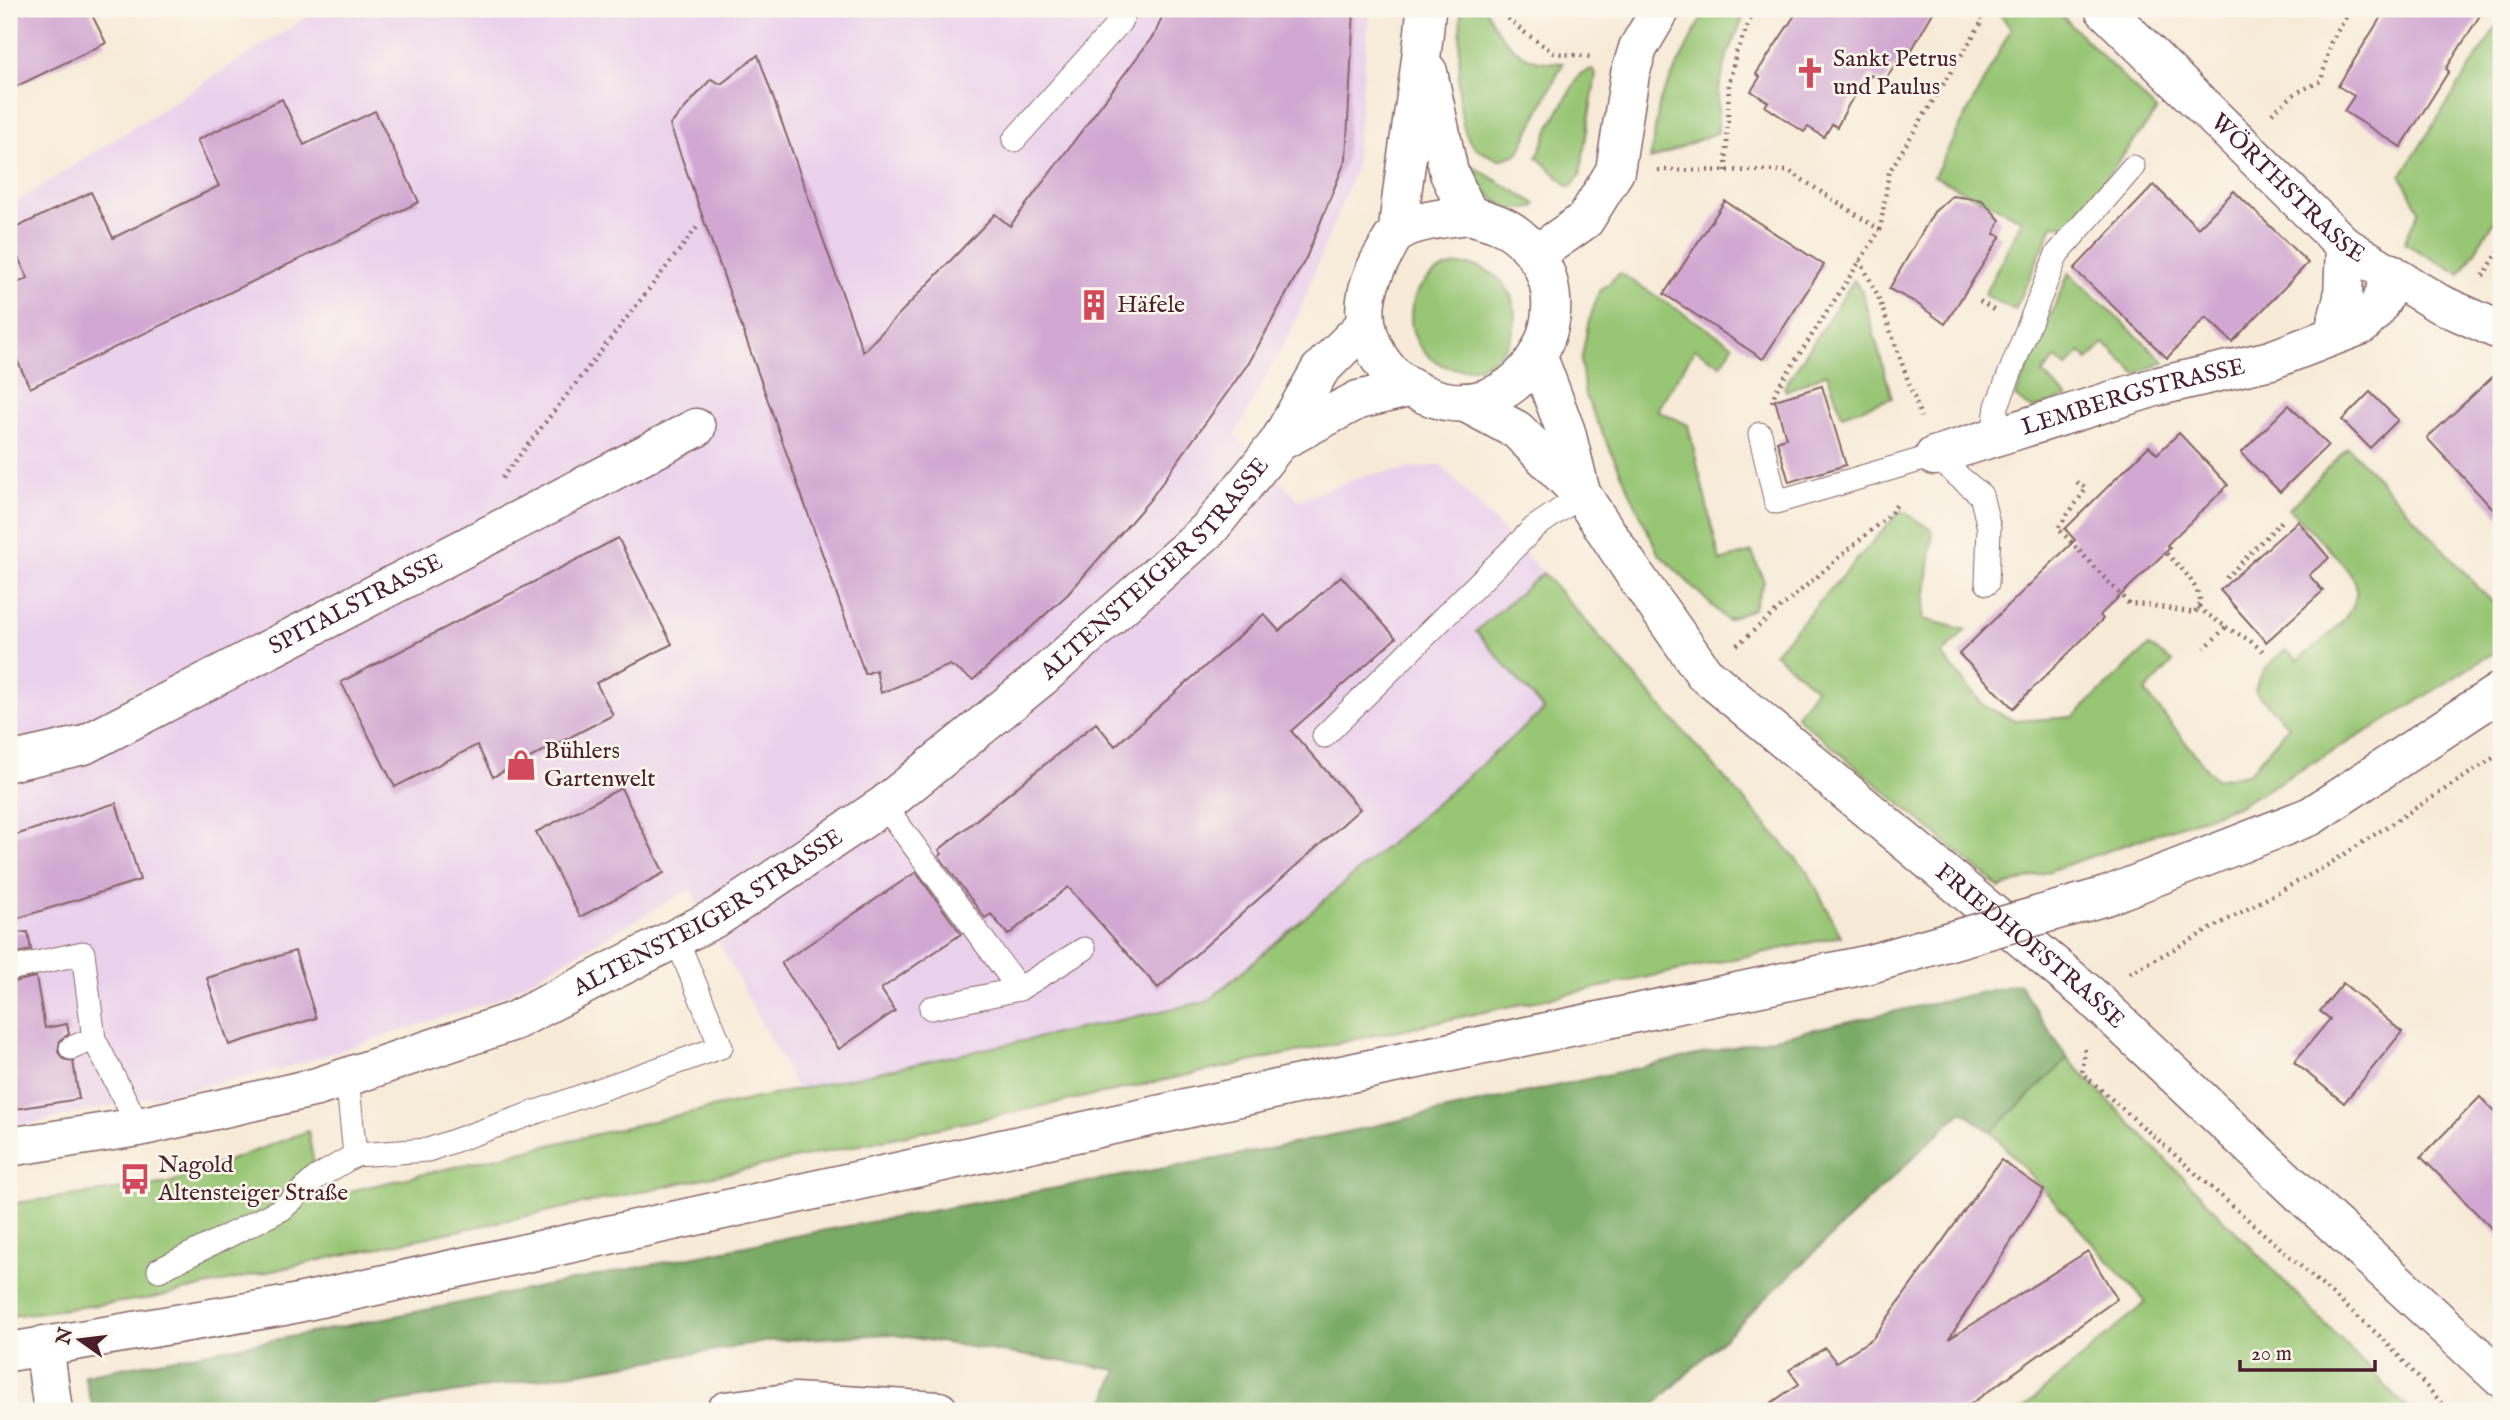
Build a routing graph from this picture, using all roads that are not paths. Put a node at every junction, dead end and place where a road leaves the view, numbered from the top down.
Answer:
1 (1126, 9) edge
2 (1426, 9) edge
3 (1661, 9) edge
4 (2104, 9) edge
5 (1423, 50) junction
6 (1014, 140) dead end
7 (2133, 167) dead end
8 (1469, 215) junction
9 (1398, 232) junction
10 (2345, 246) junction
11 (1535, 255) junction
12 (2391, 273) junction
13 (1365, 325) junction
14 (2501, 331) edge
15 (2333, 335) junction
16 (1538, 357) junction
17 (1408, 388) junction
18 (1464, 402) junction
19 (696, 428) dead end
20 (1760, 434) road end
21 (1993, 437) junction
22 (1279, 442) junction
23 (1934, 456) junction
24 (1582, 495) junction
25 (1987, 583) dead end
26 (2501, 691) edge
27 (1324, 736) dead end
28 (9, 762) edge
29 (884, 805) junction
30 (676, 938) junction
31 (1084, 949) dead end
32 (9, 969) edge
33 (1019, 989) junction
34 (931, 1008) dead end
35 (94, 1039) junction
36 (71, 1048) dead end
37 (347, 1077) junction
38 (139, 1127) junction
39 (9, 1147) edge
40 (355, 1155) junction
41 (159, 1270) dead end
42 (26, 1349) edge
43 (2501, 1378) edge
44 (53, 1411) edge
45 (726, 1411) edge
46 (939, 1411) edge

1 - 6 lane
2 - 5 street
3 - 11 street
4 - 10 street, WÖRTHSTRASSE
5 - 8 street
5 - 9 street
7 - 21 lane
8 - 9 street
8 - 11 street
9 - 13 street
10 - 12 street, WÖRTHSTRASSE
10 - 15 street
11 - 16 street
12 - 14 street, WÖRTHSTRASSE
12 - 15 street, LEMBERGSTRASSE
13 - 17 street
13 - 22 street, ALTENSTEIGER STRASSE
15 - 21 street, LEMBERGSTRASSE
16 - 18 street
16 - 24 street, FRIEDHOFSTRASSE
17 - 18 street
17 - 22 street, ALTENSTEIGER STRASSE
18 - 24 street, FRIEDHOFSTRASSE
19 - 28 street, SPITALSTRASSE
20 - 23 lane
21 - 23 street, LEMBERGSTRASSE
22 - 29 street, ALTENSTEIGER STRASSE
23 - 25 lane
24 - 27 lane
24 - 43 street, FRIEDHOFSTRASSE
26 - 42 street, bridge
29 - 30 street, ALTENSTEIGER STRASSE
29 - 33 lane
30 - 37 street, ALTENSTEIGER STRASSE
30 - 40 lane
31 - 33 lane
32 - 35 lane
33 - 34 lane
35 - 36 lane
35 - 38 lane
37 - 38 street, ALTENSTEIGER STRASSE
37 - 40 lane
38 - 39 street, ALTENSTEIGER STRASSE
40 - 41 lane
42 - 44 street
45 - 46 street

